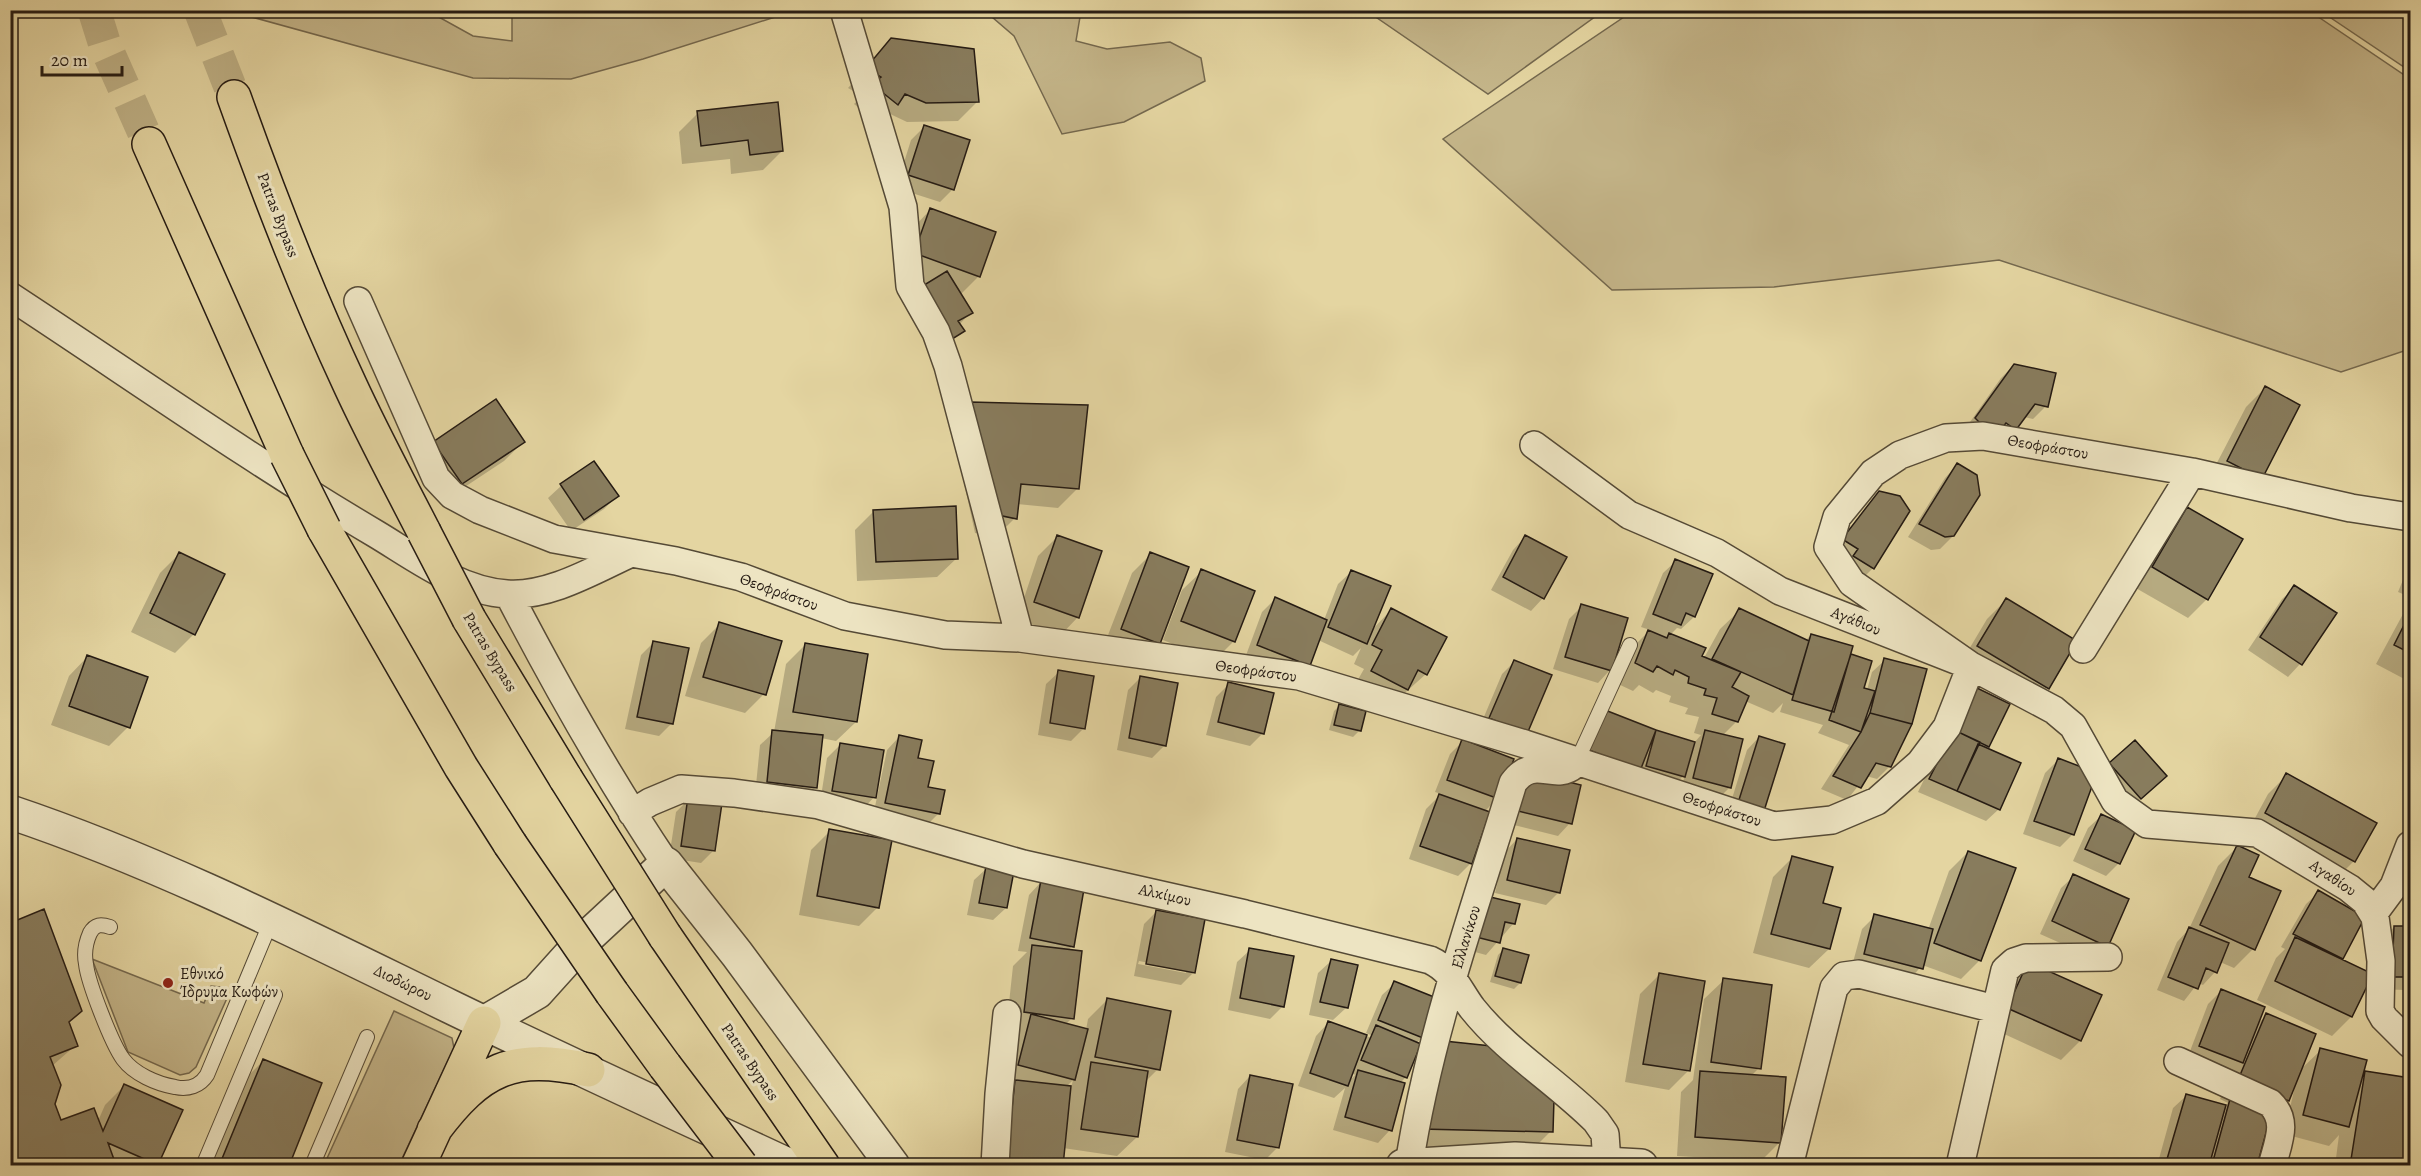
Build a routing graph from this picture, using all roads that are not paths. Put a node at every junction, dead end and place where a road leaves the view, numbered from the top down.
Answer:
1 (844, 10) edge
2 (234, 97) tunnel mouth
3 (149, 144) tunnel mouth
4 (10, 296) edge
5 (358, 301) dead end
6 (1534, 445) dead end
7 (2192, 472) junction
8 (2410, 516) edge
9 (631, 553) junction
10 (509, 595) junction
11 (1020, 638) junction
12 (1630, 645) dead end
13 (2083, 649) dead end
14 (1971, 666) junction
15 (1577, 761) junction
16 (10, 812) edge
17 (632, 813) junction
18 (2147, 825) joint
19 (2410, 845) edge
20 (666, 864) junction
21 (2374, 914) junction
22 (272, 919) junction
23 (110, 927) dead end
24 (2108, 957) dead end
25 (1454, 979) junction
26 (274, 995) dead end
27 (1995, 1009) junction
28 (1007, 1014) dead end
29 (484, 1023) junction
30 (367, 1036) dead end
31 (2410, 1044) edge
32 (2178, 1061) dead end
33 (588, 1070) junction
34 (434, 1130) junction
35 (1607, 1163) junction
36 (1406, 1165) edge
37 (203, 1166) edge
38 (312, 1166) edge
39 (418, 1166) edge
40 (741, 1166) edge
41 (790, 1166) edge
42 (823, 1166) edge
43 (893, 1166) edge
44 (995, 1166) edge
45 (1641, 1166) edge
46 (1789, 1166) edge
47 (1960, 1166) edge
48 (2272, 1166) edge

1 - 11 street
2 - 42 highway, Patras Bypass, bridge
3 - 40 highway, bridge
4 - 10 street
5 - 9 street, Θεοφράστου
6 - 14 street, Αγάθιου
7 - 8 street, Θεοφράστου
7 - 13 street
7 - 14 street, Θεοφράστου
9 - 10 street
9 - 11 street, Θεοφράστου
10 - 17 street
11 - 15 street, Θεοφράστου
12 - 15 lane
14 - 15 street, Θεοφράστου
14 - 18 street, Αγάθιου
15 - 25 street, Ελλανίκου
16 - 22 street, Διοδώρου
17 - 20 street
17 - 25 street, Αλκίμου
18 - 21 street, Αγαθίου
19 - 21 street
20 - 29 street
20 - 43 street
21 - 31 street
22 - 23 lane
22 - 29 street, Διοδώρου
24 - 27 street
25 - 35 street, Αλκίμου
25 - 36 street, Ελλανίκου
26 - 37 lane
27 - 46 street
27 - 47 street
28 - 44 street
29 - 33 street, Διοδώρου
29 - 34 highway
30 - 38 lane
32 - 48 street
33 - 34 highway
33 - 41 street, Διοδώρου
34 - 39 highway
35 - 36 street
35 - 45 street

